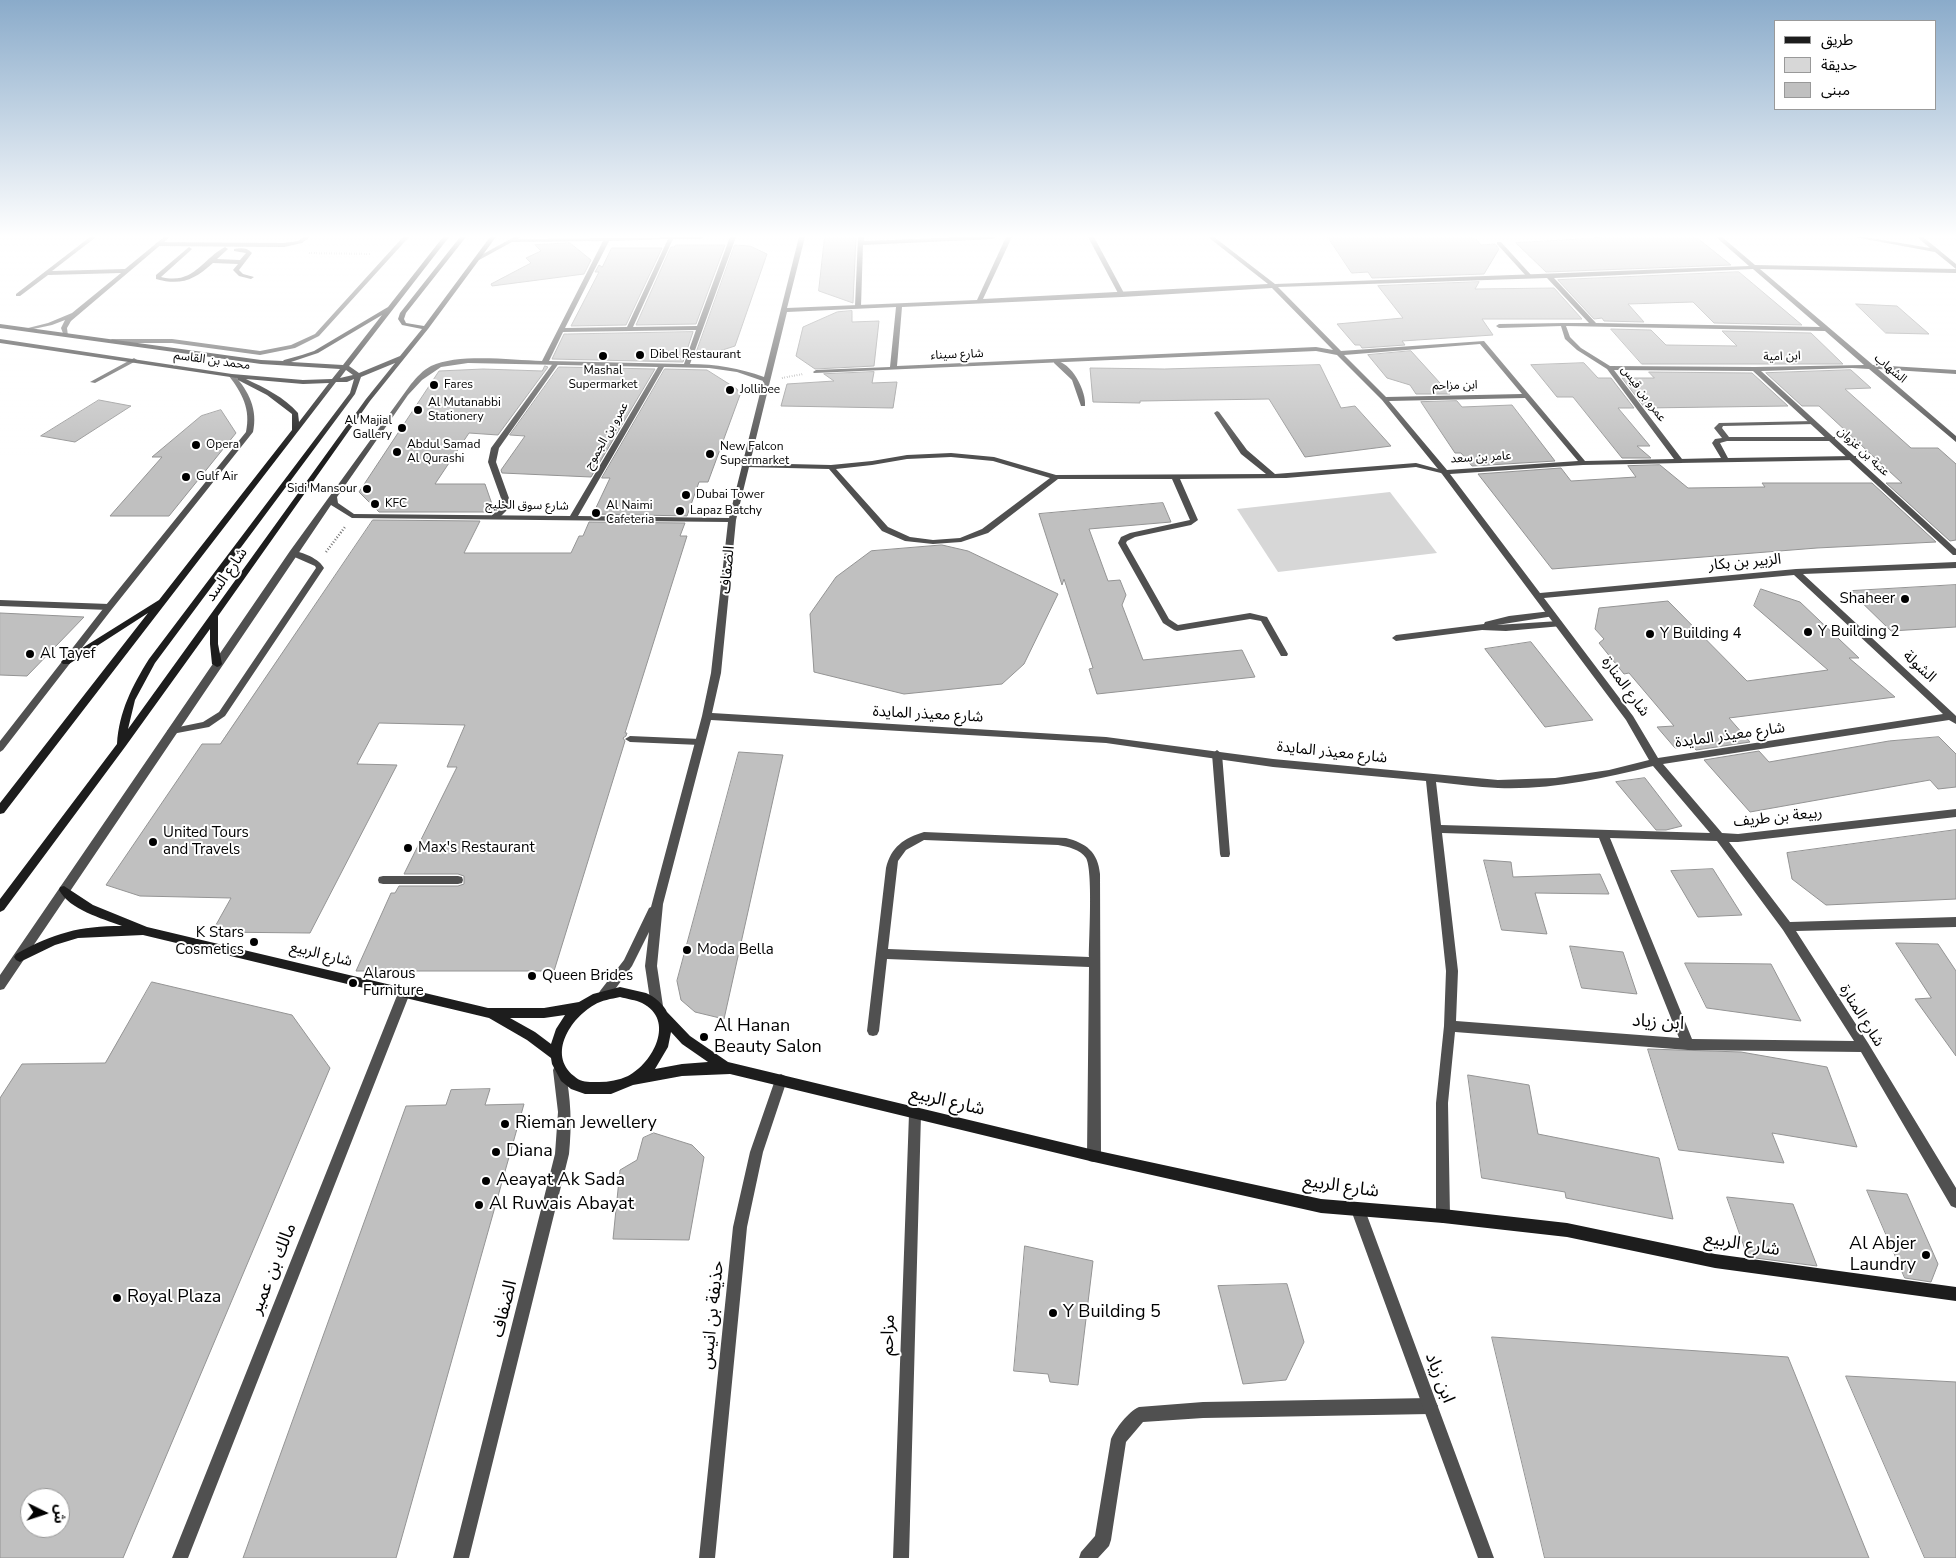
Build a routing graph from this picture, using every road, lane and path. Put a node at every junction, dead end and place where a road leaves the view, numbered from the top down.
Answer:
1 (79, 310) edge
2 (340, 310) edge
3 (387, 310) edge
4 (391, 310) edge
5 (406, 310) edge
6 (439, 310) edge
7 (572, 310) edge
8 (639, 310) edge
9 (707, 310) edge
10 (783, 310) joint
11 (789, 310) edge
12 (898, 310) edge
13 (1297, 310) edge
14 (1581, 310) edge
15 (1804, 310) edge
16 (75, 313) junction
17 (1562, 324) junction
18 (1594, 324) junction
19 (0, 326) edge
20 (1499, 326) dead end
21 (426, 328) junction
22 (700, 328) junction
23 (630, 329) junction
24 (1826, 329) junction
25 (26, 330) junction
26 (562, 330) junction
27 (66, 335) junction
28 (106, 341) junction
29 (1, 342) edge
30 (1339, 352) junction
31 (401, 358) junction
32 (134, 360) junction
33 (261, 362) junction
34 (545, 362) junction
35 (1056, 362) junction
36 (556, 363) junction
37 (662, 365) junction
38 (686, 366) junction
39 (1869, 366) junction
40 (346, 367) junction
41 (1609, 368) junction
42 (893, 369) junction
43 (1755, 369) junction
44 (816, 372) joint
45 (1956, 372) edge
46 (232, 376) junction
47 (358, 378) junction
48 (767, 380) junction
49 (93, 382) dead end
50 (333, 382) junction
51 (1526, 396) junction
52 (1384, 399) junction
53 (1083, 405) dead end
54 (1217, 413) dead end
55 (1814, 423) junction
56 (296, 430) junction
57 (1727, 439) junction
58 (1832, 439) junction
59 (1956, 440) edge
60 (1853, 458) junction
61 (1679, 460) junction
62 (1726, 460) junction
63 (1583, 463) junction
64 (745, 464) junction
65 (831, 467) junction
66 (1445, 472) junction
67 (1175, 476) junction
68 (1274, 476) junction
69 (1056, 477) junction
70 (333, 496) junction
71 (352, 516) junction
72 (495, 517) junction
73 (572, 518) junction
74 (732, 520) junction
75 (293, 553) junction
76 (1956, 553) edge
77 (318, 564) junction
78 (1956, 565) edge
79 (1796, 572) junction
80 (1537, 596) junction
81 (166, 599) junction
82 (0, 603) edge
83 (109, 607) junction
84 (1551, 614) junction
85 (214, 616) junction
86 (1559, 624) junction
87 (1482, 627) junction
88 (1396, 638) dead end
89 (1284, 654) dead end
90 (66, 662) junction
91 (217, 664) junction
92 (707, 716) junction
93 (1953, 719) edge
94 (172, 731) junction
95 (630, 739) dead end
96 (700, 742) junction
97 (122, 745) junction
98 (0, 748) edge
99 (1217, 754) junction
100 (1655, 762) junction
101 (1431, 778) junction
102 (0, 810) edge
103 (1956, 813) edge
104 (1437, 829) junction
105 (1603, 835) junction
106 (1720, 838) junction
107 (1224, 854) dead end
108 (383, 880) dead end
109 (458, 880) dead end
110 (64, 890) junction
111 (656, 904) junction
112 (0, 906) edge
113 (1956, 922) edge
114 (1787, 927) junction
115 (146, 931) junction
116 (882, 954) junction
117 (20, 957) junction
118 (1095, 962) junction
119 (0, 985) edge
120 (404, 993) junction
121 (604, 995) junction
122 (581, 1007) junction
123 (659, 1009) junction
124 (488, 1013) junction
125 (1450, 1026) junction
126 (873, 1032) dead end
127 (1688, 1044) junction
128 (1864, 1047) junction
129 (557, 1061) junction
130 (730, 1068) junction
131 (634, 1080) junction
132 (781, 1080) junction
133 (915, 1114) junction
134 (1094, 1156) junction
135 (1956, 1201) edge
136 (1358, 1210) junction
137 (1443, 1216) junction
138 (1956, 1294) edge
139 (1430, 1406) junction
140 (180, 1558) edge
141 (461, 1558) edge
142 (707, 1558) edge
143 (900, 1558) edge
144 (1087, 1558) edge
145 (1486, 1558) edge

1 - 16 street
2 - 28 street
3 - 33 main road
4 - 40 main road
5 - 21 main road
6 - 21 main road, شارع السد
7 - 26 street
8 - 23 street
9 - 22 street
10 - 11 street
10 - 48 street, الضفاف
12 - 42 street
13 - 30 street, شارع المنارة
14 - 18 street
15 - 24 street, الشهاب
16 - 25 street
16 - 27 street
17 - 18 street
17 - 20 street
17 - 41 street, عمرو بن قيس
18 - 24 street
19 - 25 main road, محمد بن القاسم
21 - 31 main road, شارع السد
22 - 23 street
22 - 38 street
23 - 26 street
24 - 39 street, الشهاب
25 - 27 main road, محمد بن القاسم
26 - 34 street
27 - 28 main road, محمد بن القاسم
28 - 33 main road, محمد بن القاسم
29 - 32 main road, محمد بن القاسم
30 - 35 street, شارع سيناء
30 - 51 street
30 - 52 street, شارع المنارة
31 - 47 main road, محمد بن القاسم
31 - 85 main road, شارع السد
32 - 46 main road, محمد بن القاسم
32 - 49 street
33 - 40 main road, محمد بن القاسم
34 - 36 street
34 - 70 street
35 - 42 street, شارع سيناء
35 - 53 street
36 - 37 street
36 - 72 street
37 - 38 street
37 - 73 street, عمرو بن الجموح
38 - 48 street
39 - 43 street, ابن امية
39 - 45 street, ابن امية
39 - 59 street, الشهاب
40 - 47 main road
40 - 50 main road
41 - 43 street, ابن امية
41 - 61 street, عمرو بن قيس
42 - 44 street, شارع سيناء
43 - 55 street, عتبة بن غزوان
44 - 48 path
46 - 50 main road, محمد بن القاسم
46 - 56 main road
46 - 83 street
47 - 50 main road, محمد بن القاسم
47 - 97 main road
48 - 64 street, الضفاف
50 - 56 main road
51 - 52 street, ابن مزاحم
51 - 63 street
52 - 66 street, شارع المنارة
54 - 68 street
55 - 57 street
55 - 58 street, عتبة بن غزوان
56 - 81 main road
57 - 58 street
57 - 62 street
58 - 60 street, عتبة بن غزوان
60 - 62 street, عامر بن سعد
60 - 76 street, عتبة بن غزوان
61 - 62 street, عامر بن سعد
61 - 63 street, عامر بن سعد
63 - 66 street, عامر بن سعد
64 - 65 street, عامر بن سعد
64 - 74 street, الضفاف
65 - 69 street, عامر بن سعد
65 - 69 street
66 - 68 street, عامر بن سعد
66 - 80 street, شارع المنارة
67 - 68 street, عامر بن سعد
67 - 69 street, عامر بن سعد
67 - 89 street
70 - 71 street
70 - 75 street
71 - 72 street, شارع سوق الخليج
71 - 77 path
72 - 73 street, شارع سوق الخليج
73 - 74 street, شارع سوق الخليج
74 - 92 street, الضفاف
75 - 77 street
75 - 91 street
77 - 94 street
78 - 79 street, الزبير بن بكار
79 - 80 street, الزبير بن بكار
79 - 93 street, الشولة
80 - 84 street, شارع المنارة
81 - 90 main road
81 - 102 main road
82 - 83 street
83 - 90 street
84 - 86 street, شارع المنارة
84 - 87 street
85 - 91 main road
85 - 97 main road, شارع السد
86 - 87 street
86 - 100 street, شارع المنارة
87 - 88 street
90 - 98 street
91 - 94 street
92 - 96 street, الضفاف
92 - 99 street, شارع معيذر المايدة
93 - 100 street, شارع معيذر المايدة
94 - 110 street
95 - 96 street
96 - 111 street, الضفاف
97 - 112 main road, شارع السد
99 - 101 street, شارع معيذر المايدة
99 - 107 street
100 - 101 street, شارع معيذر المايدة
100 - 106 street, شارع المنارة
101 - 104 street
103 - 106 street, ربيعة بن طريف
104 - 105 street, ربيعة بن طريف
104 - 125 street
105 - 106 street, ربيعة بن طريف
105 - 127 street
106 - 114 street, شارع المنارة
108 - 109 street
110 - 115 main road, شارع الربيع
110 - 117 street
111 - 121 street, الضفاف
111 - 123 street, الضفاف
113 - 114 street
114 - 128 street, شارع المنارة
115 - 117 main road, شارع الربيع
115 - 120 main road, شارع الربيع
116 - 118 street
116 - 118 street
116 - 126 street
117 - 119 street
118 - 134 street
120 - 124 main road, شارع الربيع
120 - 140 street, مالك بن عمير
121 - 122 main road
121 - 123 main road
122 - 124 main road, شارع الربيع
122 - 129 main road
123 - 130 main road, شارع الربيع
123 - 131 main road
124 - 129 main road, شارع الربيع
125 - 127 street, ابن زياد
125 - 137 street
127 - 128 street, ابن زياد
128 - 135 street, شارع المنارة
129 - 131 main road
129 - 141 street, الضفاف
130 - 131 main road, شارع الربيع
130 - 132 main road, شارع الربيع
132 - 133 main road, شارع الربيع
132 - 142 street, حذيفة بن انيس
133 - 134 main road, شارع الربيع
133 - 143 street, مزاحم
134 - 136 main road, شارع الربيع
136 - 137 main road, شارع الربيع
136 - 139 street, ابن زياد
137 - 138 main road, شارع الربيع
139 - 144 street
139 - 145 street, ابن زياد

